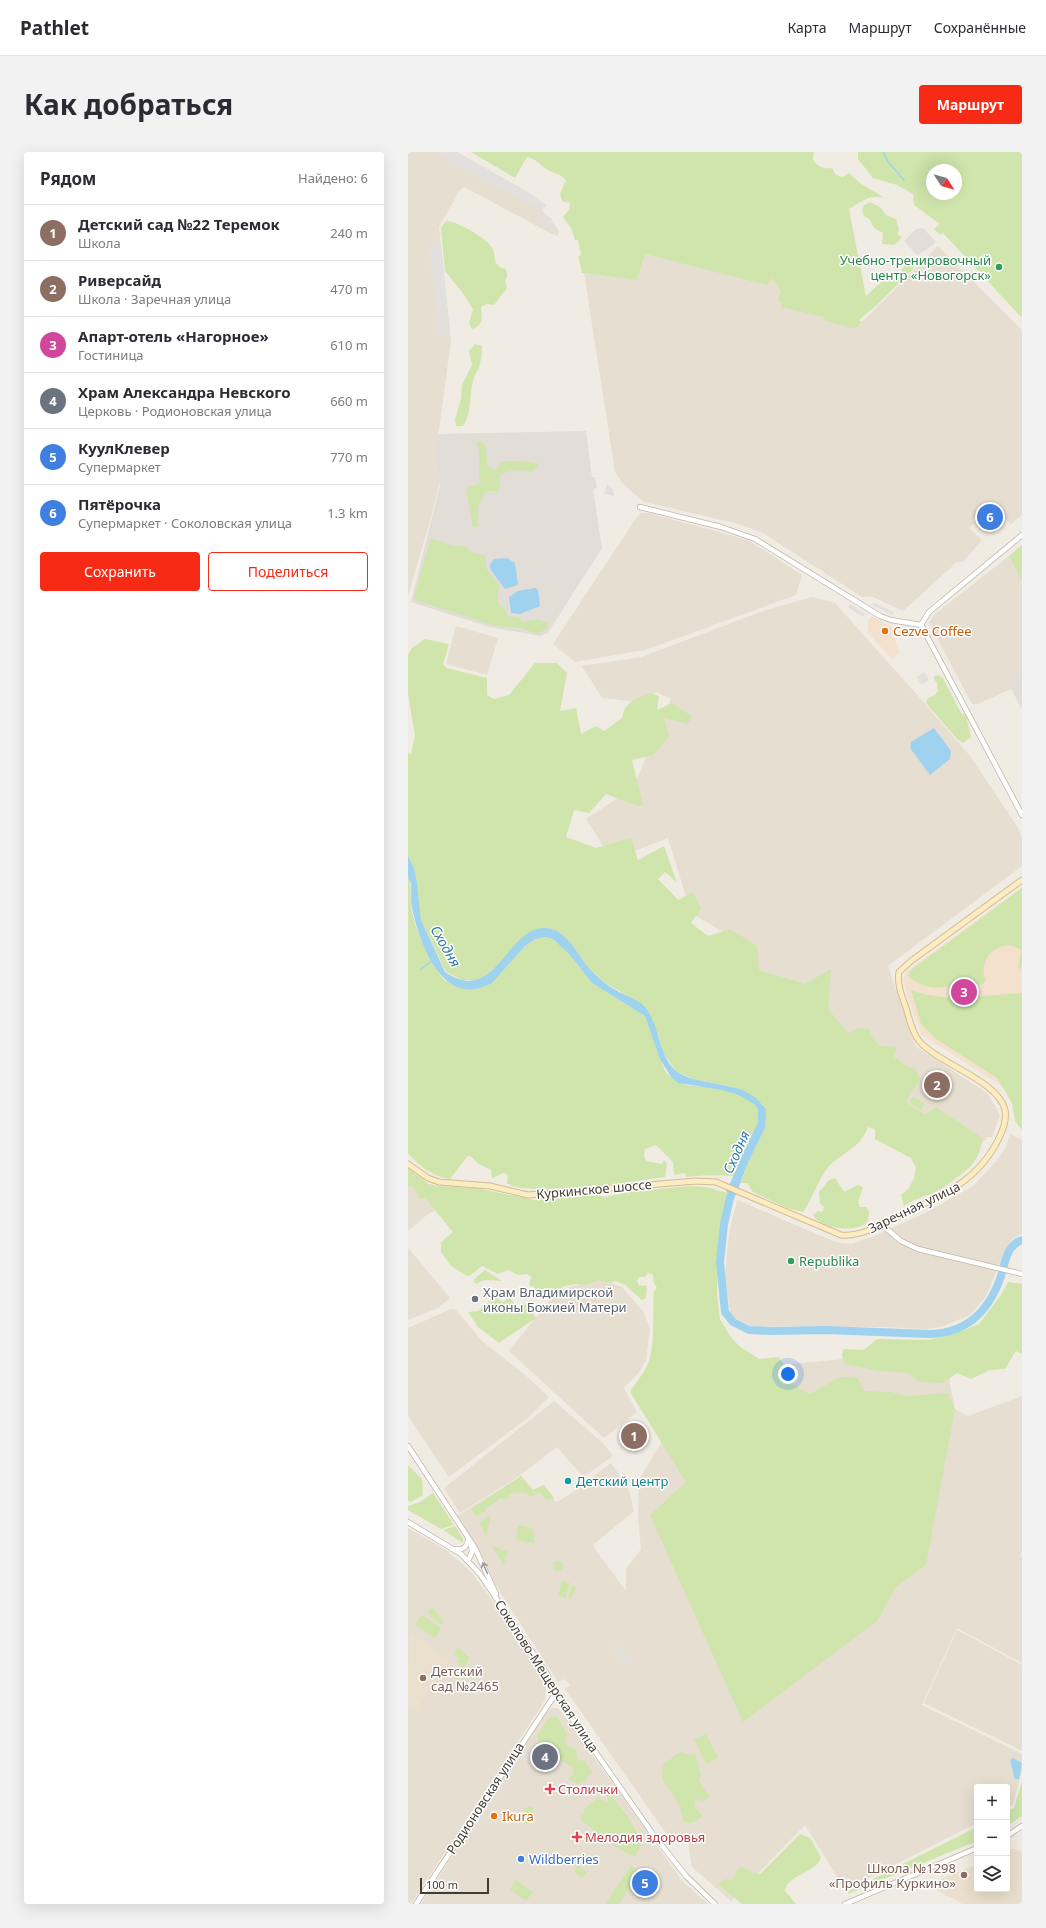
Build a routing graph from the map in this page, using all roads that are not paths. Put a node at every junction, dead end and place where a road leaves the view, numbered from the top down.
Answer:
1 (640, 507) dead end
2 (1022, 535) edge
3 (921, 625) junction
4 (1022, 815) edge
5 (1022, 880) edge
6 (408, 1164) edge
7 (736, 1190) joint
8 (881, 1224) junction
9 (1022, 1274) edge
10 (408, 1446) edge
11 (408, 1522) edge
12 (468, 1539) junction
13 (451, 1548) junction
14 (468, 1561) junction
15 (498, 1599) junction
16 (556, 1693) junction
17 (1022, 1826) edge
18 (1010, 1834) edge
19 (974, 1849) edge
20 (416, 1904) edge
21 (715, 1904) edge
22 (845, 1904) edge

1 - 3 street
2 - 3 street
3 - 4 street
5 - 8 main road, Заречная улица
6 - 7 main road, Куркинское шоссе
7 - 8 main road, Заречная улица
8 - 9 street
10 - 12 street
11 - 13 street, Соколово-Мещерская улица
12 - 13 street
12 - 14 street
15 -> 12 street
13 - 14 street, Соколово-Мещерская улица
14 - 15 street, Соколово-Мещерская улица
15 - 16 street, Соколово-Мещерская улица
16 - 20 street, Родионовская улица
16 - 21 street, Соколово-Мещерская улица
17 - 18 street
19 - 22 street

